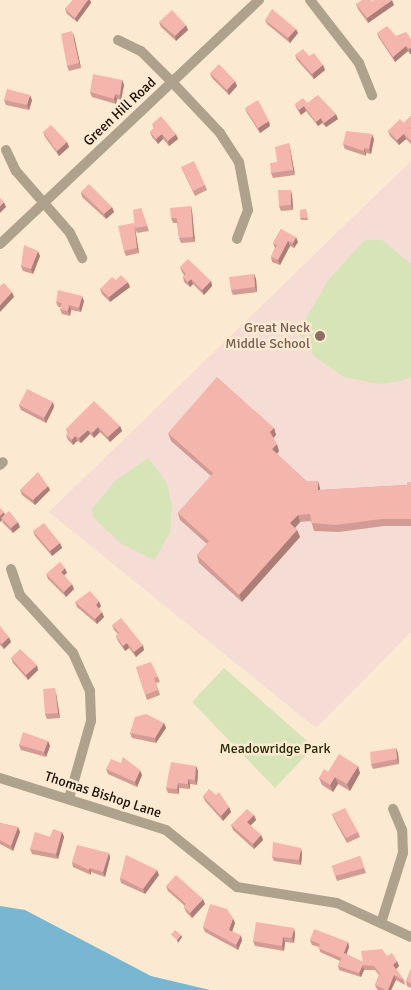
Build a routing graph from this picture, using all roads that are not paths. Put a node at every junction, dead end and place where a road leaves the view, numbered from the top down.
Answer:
1 (259, 0) edge
2 (310, 0) edge
3 (118, 40) dead end
4 (172, 82) junction
5 (372, 96) dead end
6 (6, 150) dead end
7 (44, 203) junction
8 (237, 240) dead end
9 (0, 244) edge
10 (82, 258) dead end
11 (11, 569) dead end
12 (0, 778) edge
13 (69, 798) junction
14 (393, 809) dead end
15 (381, 923) junction
16 (411, 937) edge

1 - 4 street, Green Hill Road
2 - 5 street
3 - 4 street
4 - 7 street, Green Hill Road
4 - 8 street
6 - 7 street
7 - 9 street, Green Hill Road
7 - 10 street
11 - 13 street
12 - 13 street, Thomas Bishop Lane
13 - 15 street, Thomas Bishop Lane
14 - 15 street
15 - 16 street, Thomas Bishop Lane

